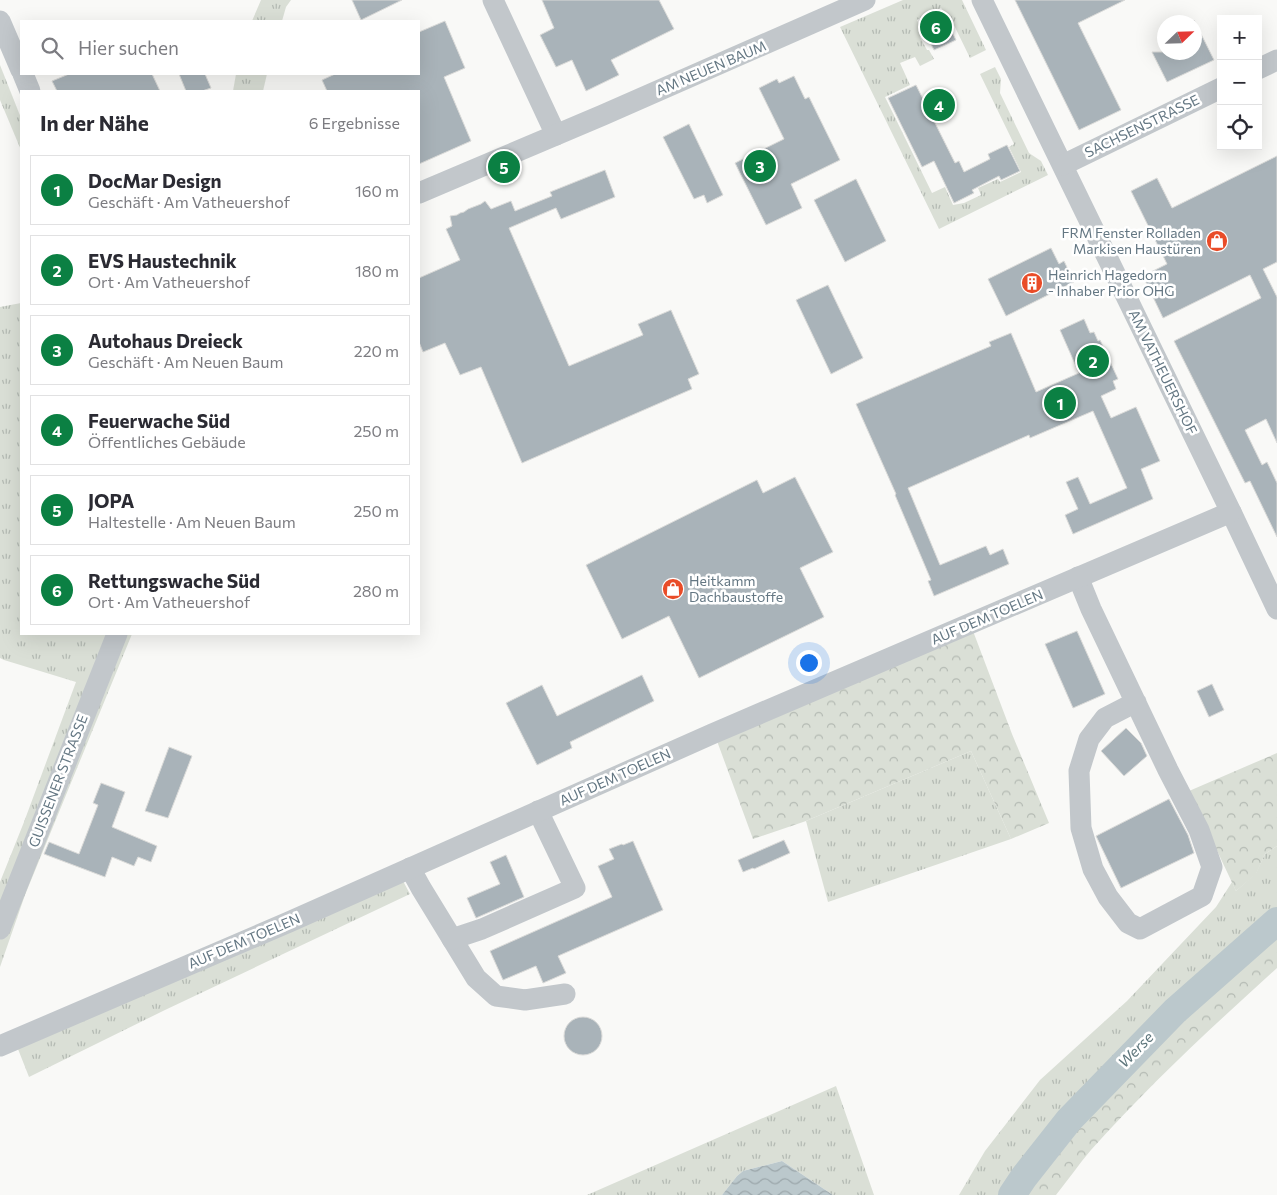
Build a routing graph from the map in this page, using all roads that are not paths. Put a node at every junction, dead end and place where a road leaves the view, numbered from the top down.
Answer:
1 (492, 0) edge
2 (865, 0) edge
3 (982, 0) edge
4 (0, 20) edge
5 (1277, 60) edge
6 (20, 67) edge
7 (1262, 67) edge
8 (23, 75) edge
9 (30, 90) edge
10 (1217, 90) edge
11 (556, 135) junction
12 (1063, 165) junction
13 (420, 194) edge
14 (1231, 512) junction
15 (1078, 577) junction
16 (1277, 609) edge
17 (117, 635) edge
18 (1136, 702) junction
19 (538, 811) junction
20 (410, 868) junction
21 (0, 929) edge
22 (452, 939) junction
23 (566, 994) dead end
24 (0, 1046) edge

1 - 11 street
2 - 11 street, AM NEUEN BAUM
3 - 12 street, AM VATHEUERSHOF
4 - 6 street
5 - 7 street
8 - 9 street
10 - 12 street, SACHSENSTRASSE
11 - 13 street, AM NEUEN BAUM
12 - 14 street, AM VATHEUERSHOF
14 - 15 street, AUF DEM TOELEN
14 - 16 street, AM VATHEUERSHOF
15 - 18 street
15 - 19 street, AUF DEM TOELEN
17 - 21 street, GUISSENER STRASSE
18 - 18 street
19 - 20 street, AUF DEM TOELEN
19 - 22 street
20 - 22 street
20 - 24 street, AUF DEM TOELEN
22 - 23 street

